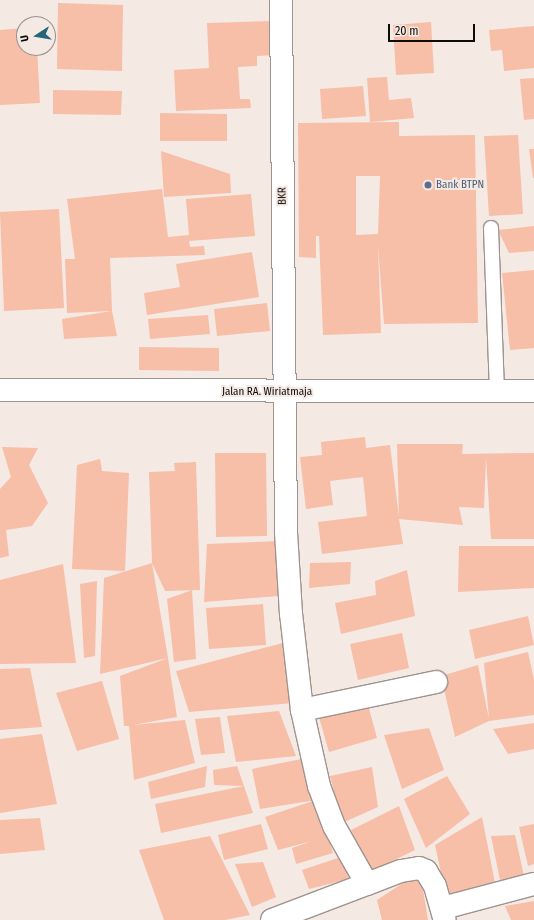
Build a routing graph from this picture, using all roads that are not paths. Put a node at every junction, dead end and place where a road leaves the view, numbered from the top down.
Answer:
1 (281, 0) edge
2 (491, 228) dead end
3 (0, 390) edge
4 (534, 391) edge
5 (285, 392) junction
6 (497, 392) junction
7 (436, 682) dead end
8 (302, 710) junction
9 (366, 884) junction
10 (534, 884) edge
11 (444, 914) edge
12 (272, 920) edge

1 - 5 street, BKR
2 - 6 lane
3 - 5 street, Jalan RA. Wiriatmaja
4 - 6 street, Jalan RA. Wiriatmaja
5 - 6 street, Jalan RA. Wiriatmaja
5 - 8 street, BKR
7 - 8 street
8 - 9 street, BKR
9 - 11 street
9 - 12 street
10 - 11 street

